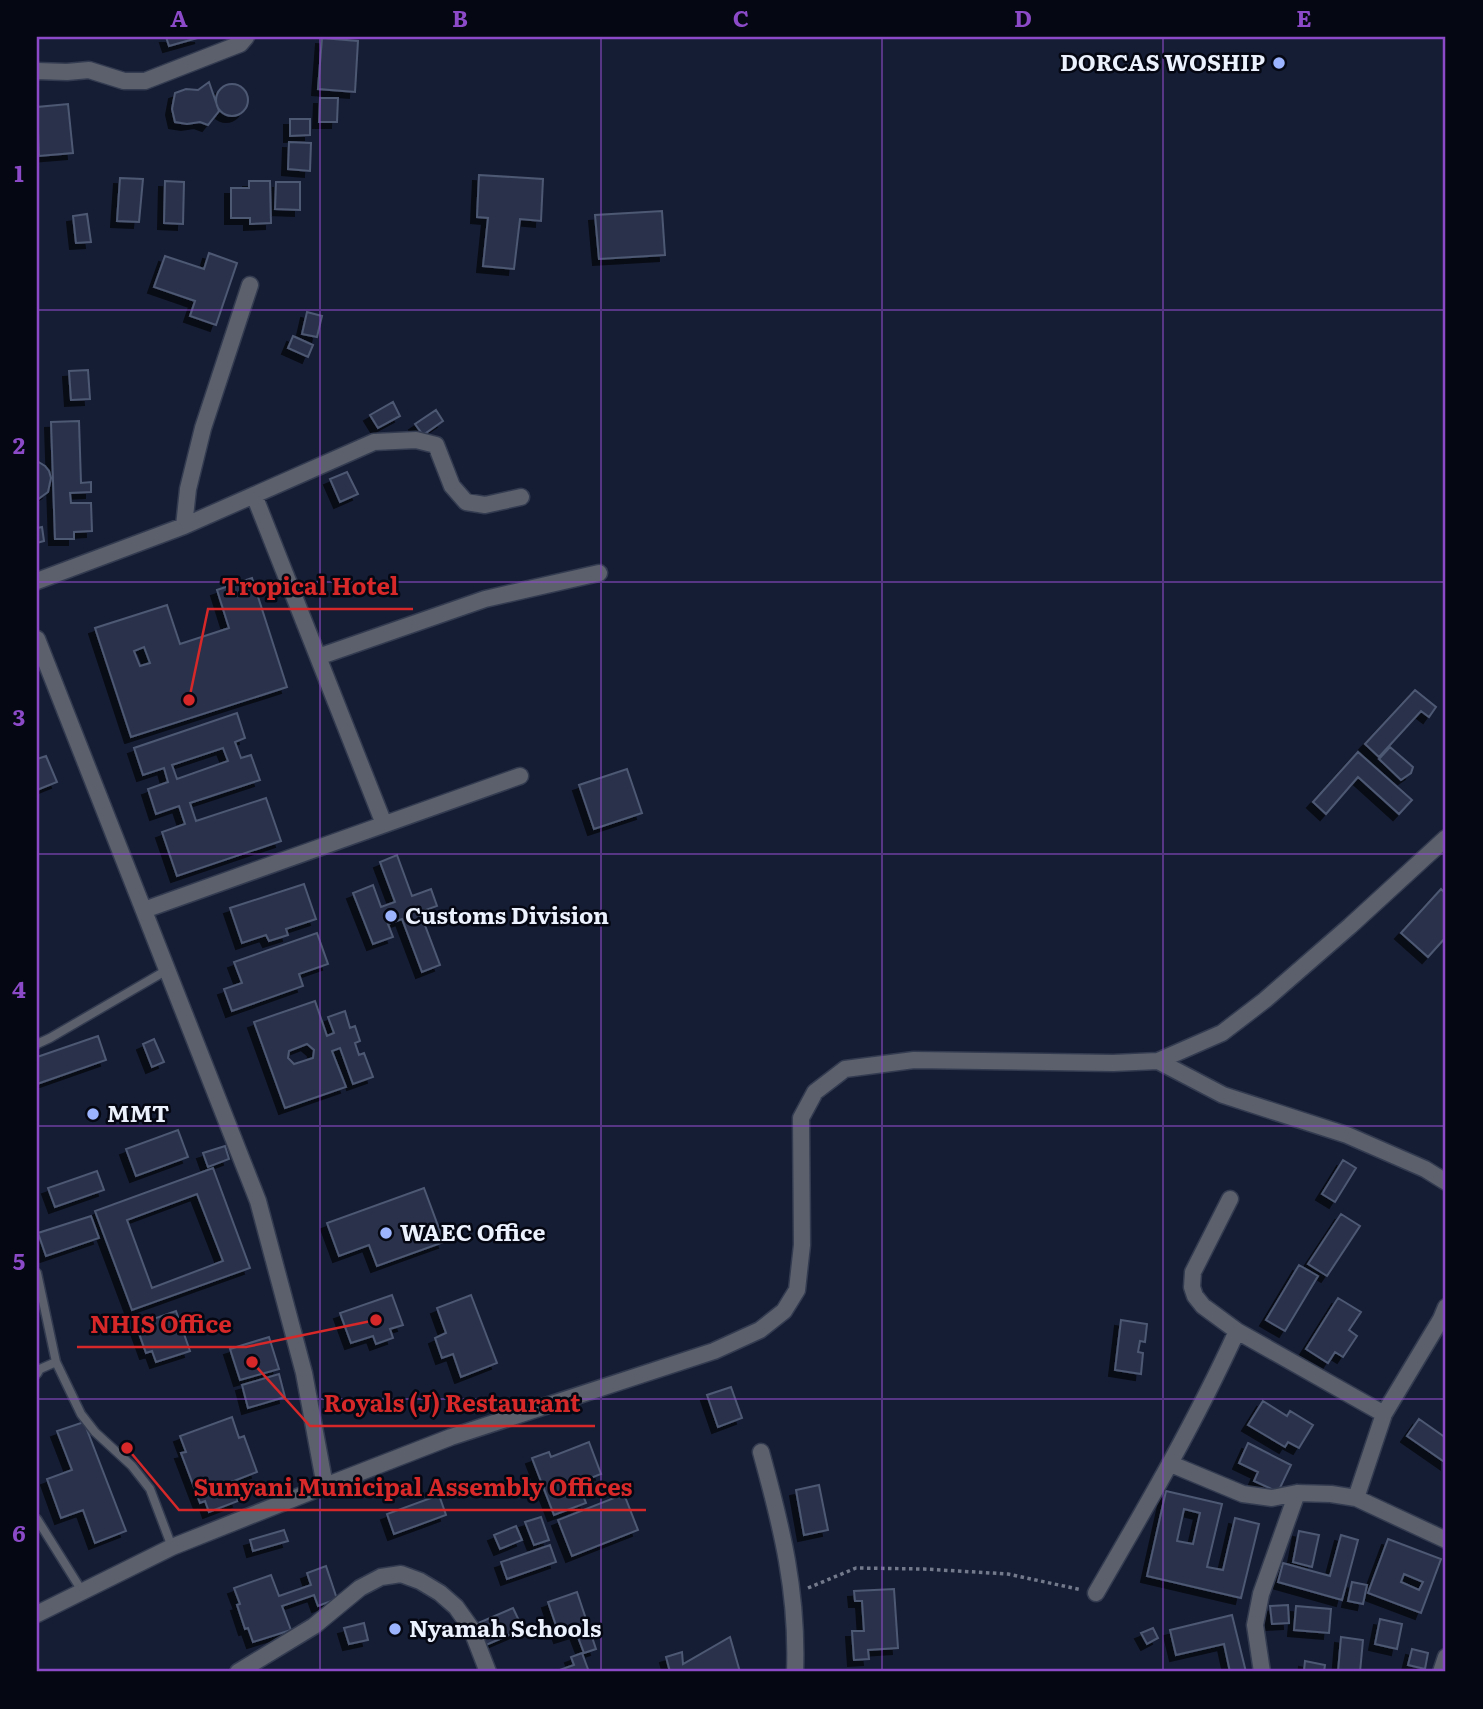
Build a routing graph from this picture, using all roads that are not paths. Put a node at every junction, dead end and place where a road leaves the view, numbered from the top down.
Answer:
1 (246, 37) edge
2 (37, 71) edge
3 (250, 285) dead end
4 (254, 495) junction
5 (521, 497) dead end
6 (184, 526) junction
7 (599, 573) dead end
8 (37, 581) edge
9 (37, 639) edge
10 (318, 657) junction
11 (520, 776) dead end
12 (384, 824) junction
13 (1446, 838) edge
14 (144, 910) junction
15 (167, 970) junction
16 (37, 1044) edge
17 (1158, 1061) junction
18 (1446, 1182) edge
19 (1230, 1199) dead end
20 (37, 1273) edge
21 (1446, 1307) edge
22 (1237, 1331) junction
23 (56, 1362) junction
24 (37, 1374) edge
25 (1384, 1414) junction
26 (761, 1452) dead end
27 (1171, 1464) junction
28 (325, 1486) junction
29 (1297, 1493) junction
30 (1356, 1498) junction
31 (37, 1519) edge
32 (1446, 1540) edge
33 (172, 1547) junction
34 (82, 1591) junction
35 (1096, 1593) road end
36 (37, 1614) edge
37 (1446, 1657) edge
38 (238, 1672) edge
39 (488, 1672) edge
40 (795, 1672) edge
41 (1262, 1672) edge
42 (1441, 1672) edge

1 - 2 street
3 - 6 street
4 - 5 street
4 - 6 street
4 - 10 street
6 - 8 street
7 - 10 street
9 - 14 street
10 - 12 street
11 - 12 street
12 - 14 street
13 - 17 street
14 - 15 street
15 - 16 lane
15 - 28 street
17 - 18 street
17 - 28 street
19 - 22 street
20 - 23 lane
21 - 25 street
22 - 25 street
22 - 27 street
23 - 24 lane
23 - 33 lane
25 - 30 street
26 - 40 street
27 - 29 street
27 - 35 street
28 - 33 street
29 - 30 street
29 - 41 street
30 - 32 street
31 - 34 lane
33 - 34 street
34 - 36 street
37 - 42 street
38 - 39 street

